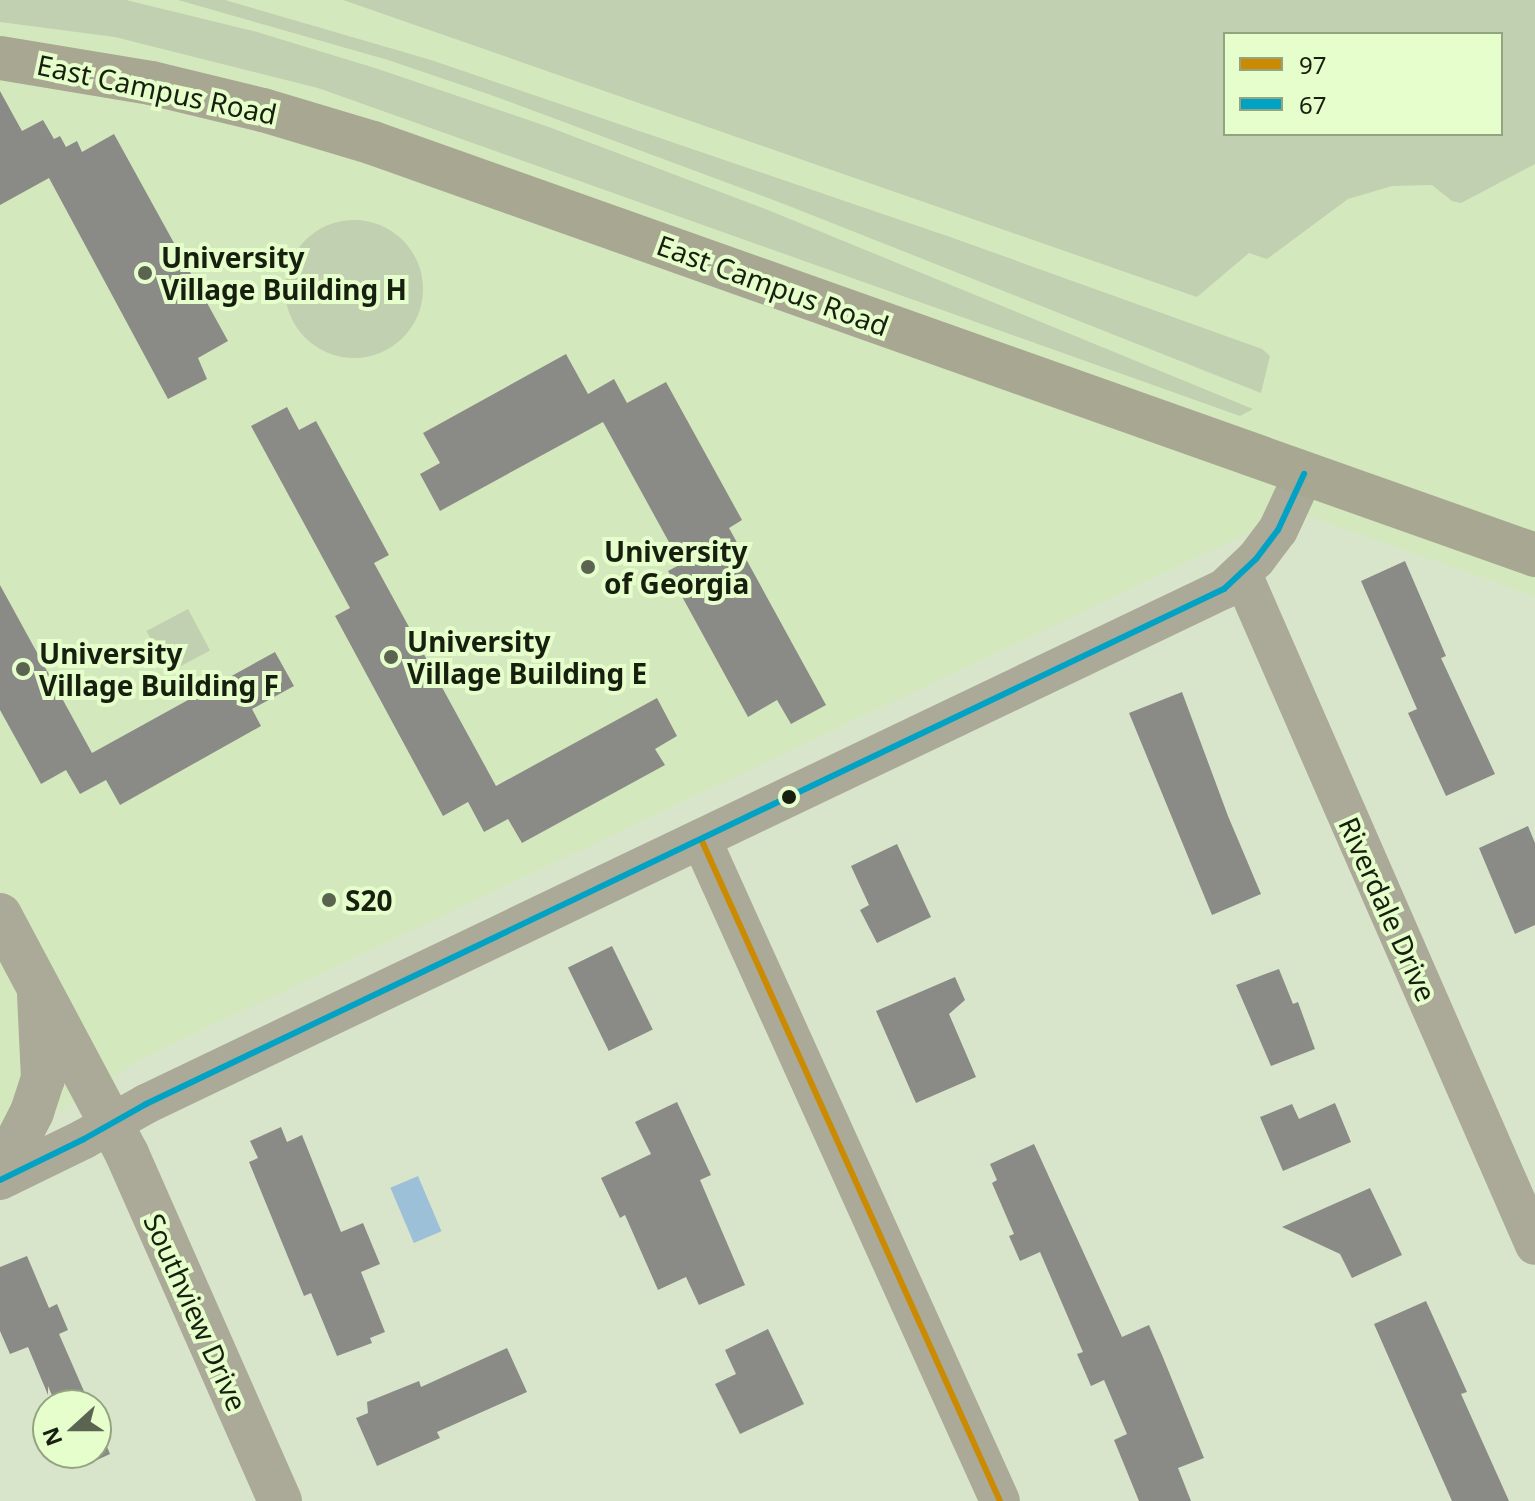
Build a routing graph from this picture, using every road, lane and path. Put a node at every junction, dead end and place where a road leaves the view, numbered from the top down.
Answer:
1 (0, 58) edge
2 (1304, 474) junction
3 (1535, 555) edge
4 (1242, 574) junction
5 (701, 839) junction
6 (0, 915) edge
7 (39, 985) junction
8 (112, 1123) junction
9 (0, 1178) edge
10 (1535, 1245) edge
11 (280, 1501) edge
12 (1000, 1501) edge

1 - 2 main road, East Campus Road
2 - 3 main road, East Campus Road
2 - 4 street
4 - 5 street
4 - 10 street, Riverdale Drive
5 - 8 street
5 - 12 street
6 - 7 street, Southview Drive
7 - 8 street, Southview Drive
7 - 9 street
8 - 9 street
8 - 11 street, Southview Drive

